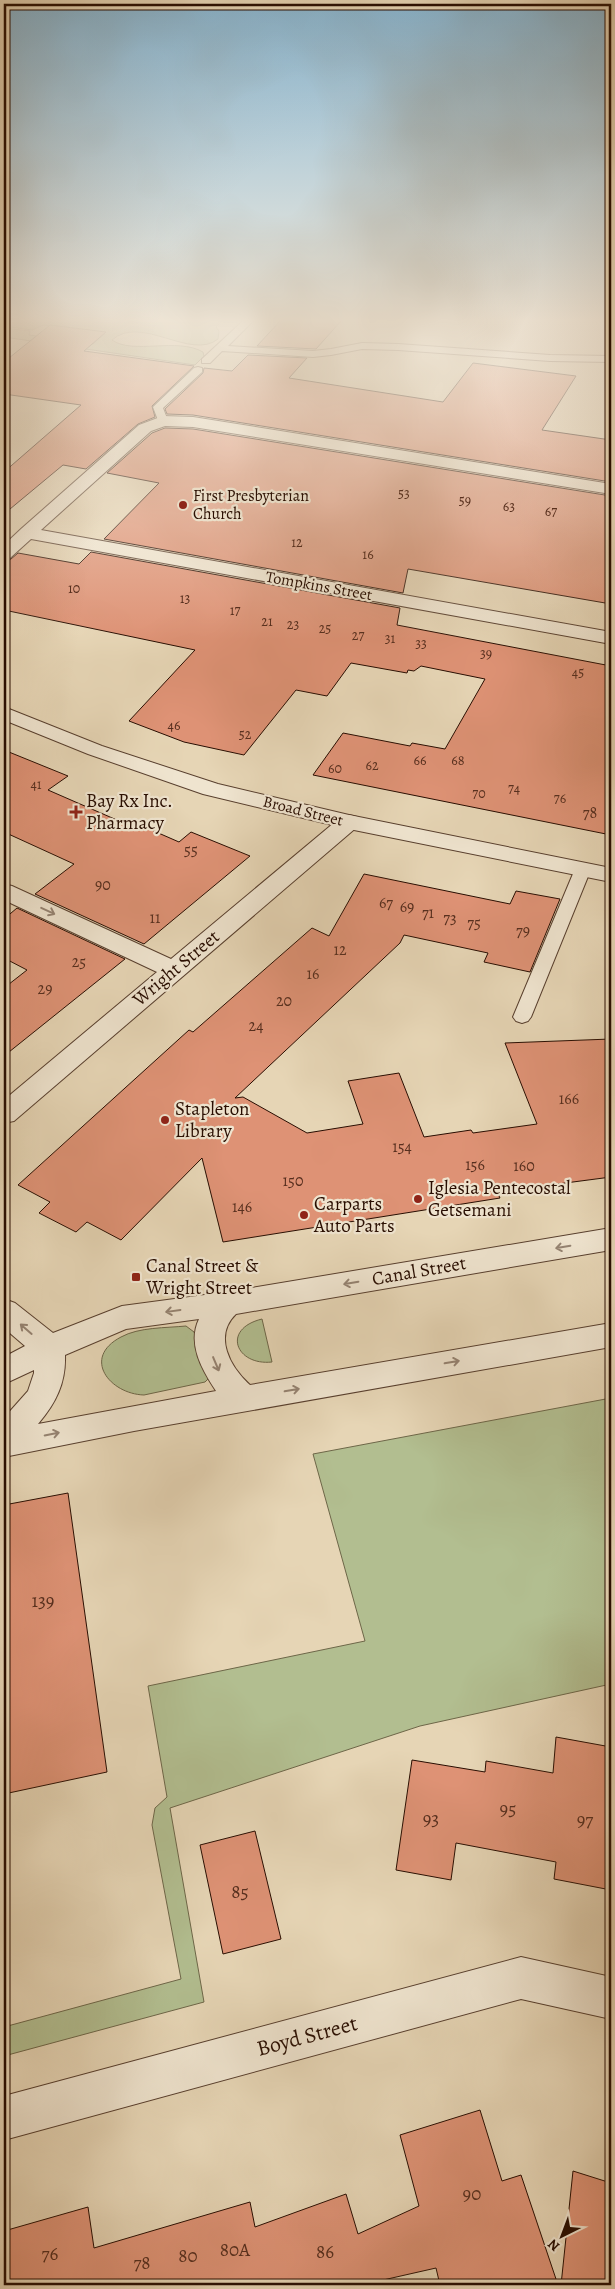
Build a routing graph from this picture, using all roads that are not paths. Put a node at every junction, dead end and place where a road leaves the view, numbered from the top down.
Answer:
1 (147, 427) edge
2 (223, 427) edge
3 (611, 489) edge
4 (27, 533) junction
5 (4, 554) edge
6 (611, 638) edge
7 (4, 713) edge
8 (349, 822) junction
9 (583, 869) junction
10 (611, 875) edge
11 (4, 891) edge
12 (174, 970) junction
13 (522, 1016) dead end
14 (4, 1114) edge
15 (611, 1239) edge
16 (227, 1304) junction
17 (4, 1311) edge
18 (611, 1335) edge
19 (48, 1348) junction
20 (4, 1372) edge
21 (244, 1399) junction
22 (4, 1442) edge
23 (611, 1998) edge
24 (4, 2118) edge

1 - 4 street
2 - 3 street
4 - 5 street
4 - 6 street, Tompkins Street
7 - 8 street, Broad Street
8 - 9 street, Broad Street
8 - 12 street, Wright Street
9 - 10 street, Broad Street
9 - 13 lane
11 -> 12 street
12 - 14 street, Wright Street
15 -> 16 street, Canal Street
16 -> 19 street, Canal Street
16 -> 21 street
19 -> 17 street
21 -> 18 street
19 - 20 street, Canal Street
19 - 22 street
22 -> 21 street
23 - 24 street, Boyd Street

